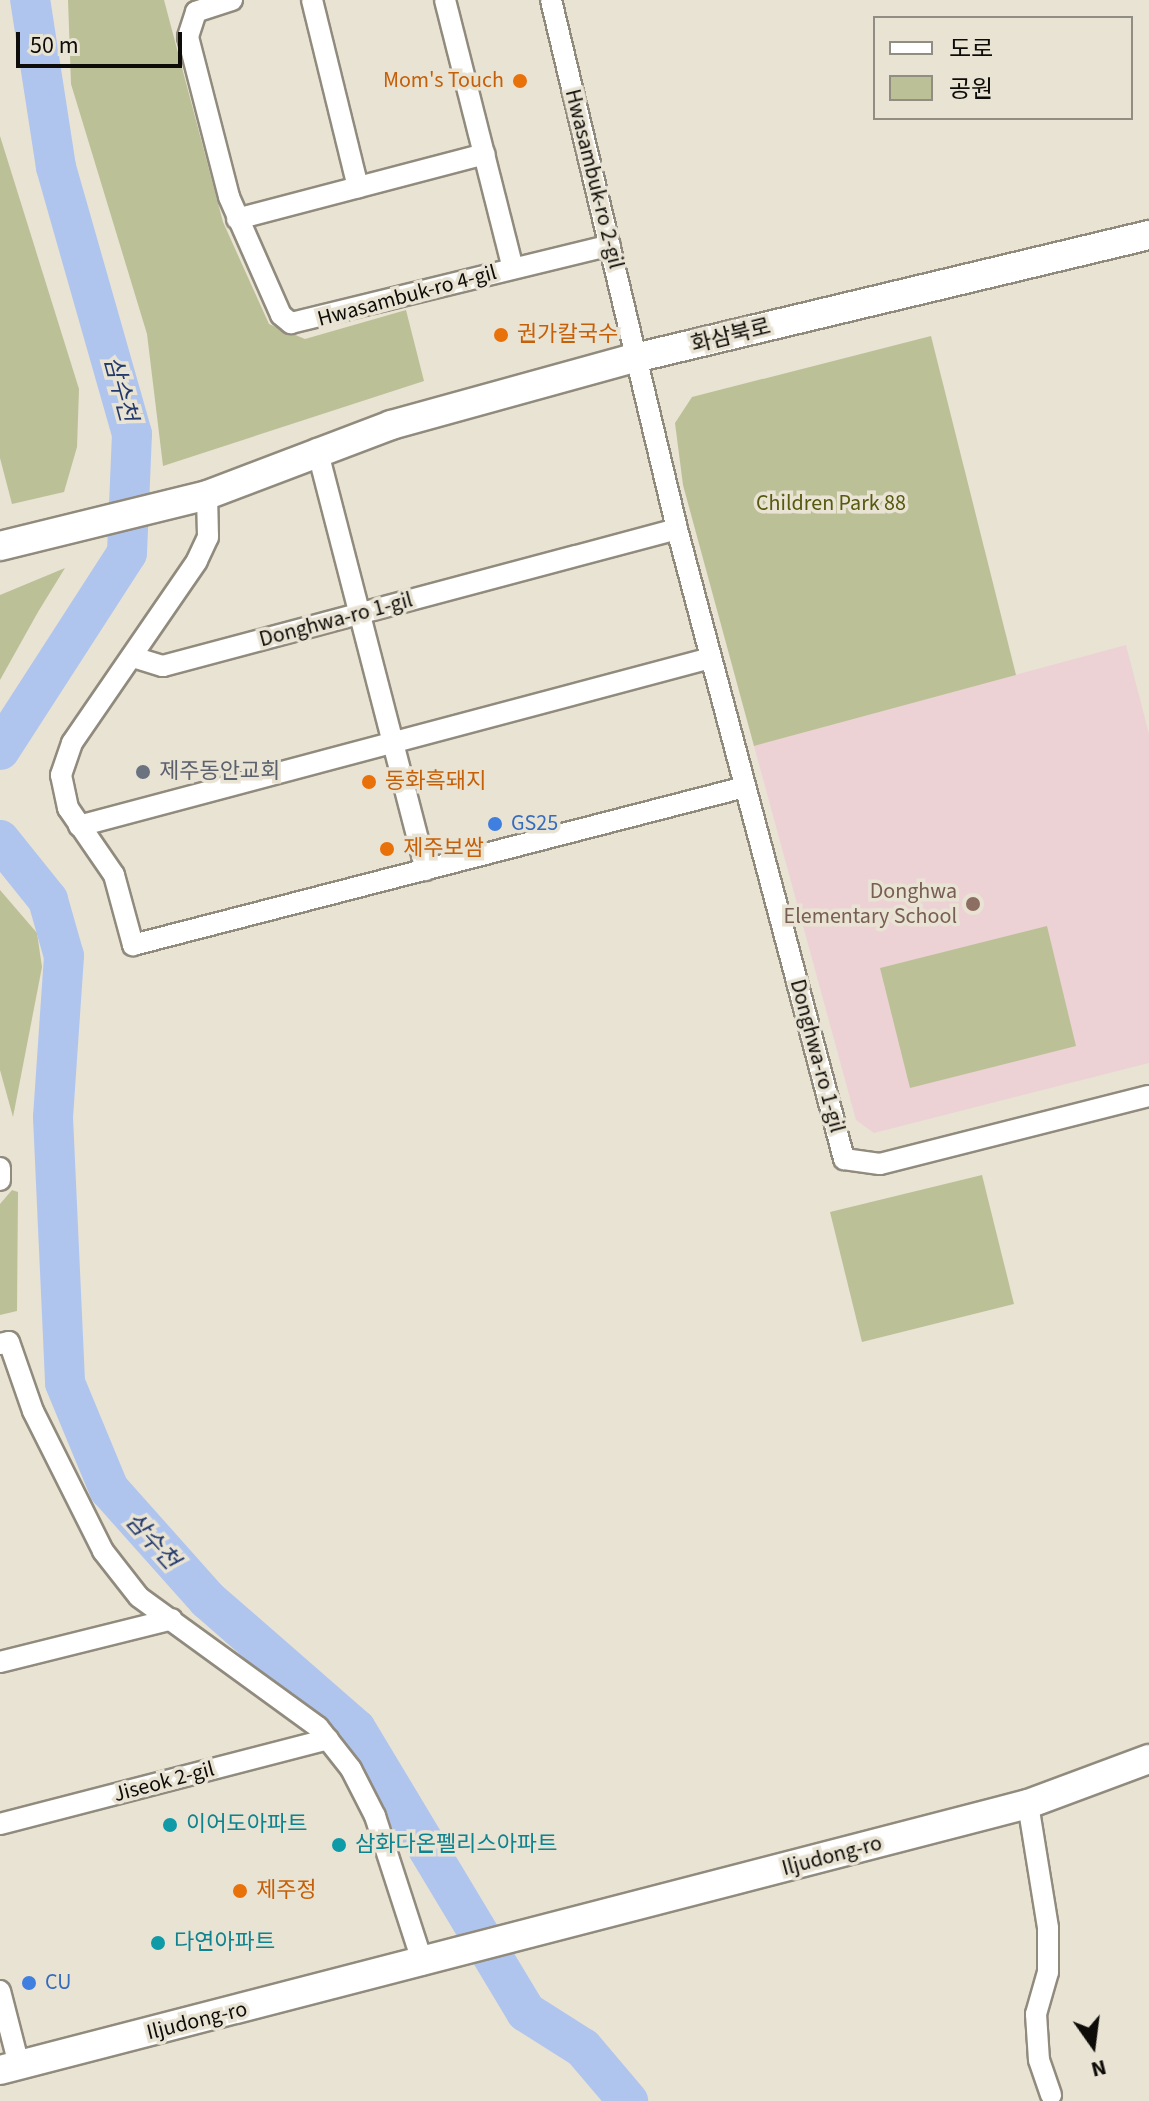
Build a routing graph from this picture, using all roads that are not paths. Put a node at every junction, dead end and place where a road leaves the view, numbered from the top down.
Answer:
1 (232, 0) edge
2 (312, 0) edge
3 (445, 0) edge
4 (551, 0) edge
5 (485, 154) junction
6 (358, 187) junction
7 (237, 219) junction
8 (1149, 235) edge
9 (610, 245) junction
10 (513, 268) junction
11 (635, 358) junction
12 (317, 449) junction
13 (207, 495) junction
14 (677, 529) junction
15 (0, 546) edge
16 (360, 613) junction
17 (133, 657) junction
18 (711, 658) junction
19 (393, 743) junction
20 (745, 787) junction
21 (79, 826) junction
22 (426, 870) junction
23 (1149, 1096) edge
24 (0, 1168) edge
25 (0, 1180) edge
26 (5, 1343) edge
27 (172, 1619) junction
28 (0, 1662) edge
29 (328, 1739) junction
30 (1149, 1759) edge
31 (1028, 1804) junction
32 (0, 1824) edge
33 (432, 1962) junction
34 (0, 1991) edge
35 (10, 2068) edge
36 (1051, 2095) dead end

1 - 7 street, Hwasambuk-ro 4-gil
2 - 6 street
3 - 5 street, Hwasambuk-ro 4-gil
4 - 9 street, Hwasambuk-ro 2-gil
5 - 6 street
5 - 10 street, Hwasambuk-ro 4-gil
6 - 7 street
7 - 10 street, Hwasambuk-ro 4-gil
8 - 11 street, 화삼북로
9 - 10 street, Hwasambuk-ro 4-gil
9 - 11 street, Hwasambuk-ro 2-gil
11 - 12 street, 화삼북로
11 - 14 street, Donghwa-ro 1-gil
12 - 13 street, 화삼북로
12 - 16 street
13 - 15 street, 화삼북로
13 - 17 street
14 - 16 street, Donghwa-ro 1-gil
14 - 18 street, Donghwa-ro 1-gil
16 - 17 street, Donghwa-ro 1-gil
16 - 19 street
17 - 21 street
18 - 19 street
18 - 20 street, Donghwa-ro 1-gil
19 - 21 street
19 - 22 street
20 - 22 street
20 - 23 street, Donghwa-ro 1-gil
21 - 22 street
24 - 25 street
26 - 27 street
27 - 28 street
27 - 29 street
29 - 32 street, Jiseok 2-gil
29 - 33 street
30 - 31 street, Iljudong-ro
31 - 33 street, Iljudong-ro
31 - 36 street
33 - 35 street, Iljudong-ro
34 - 35 street

